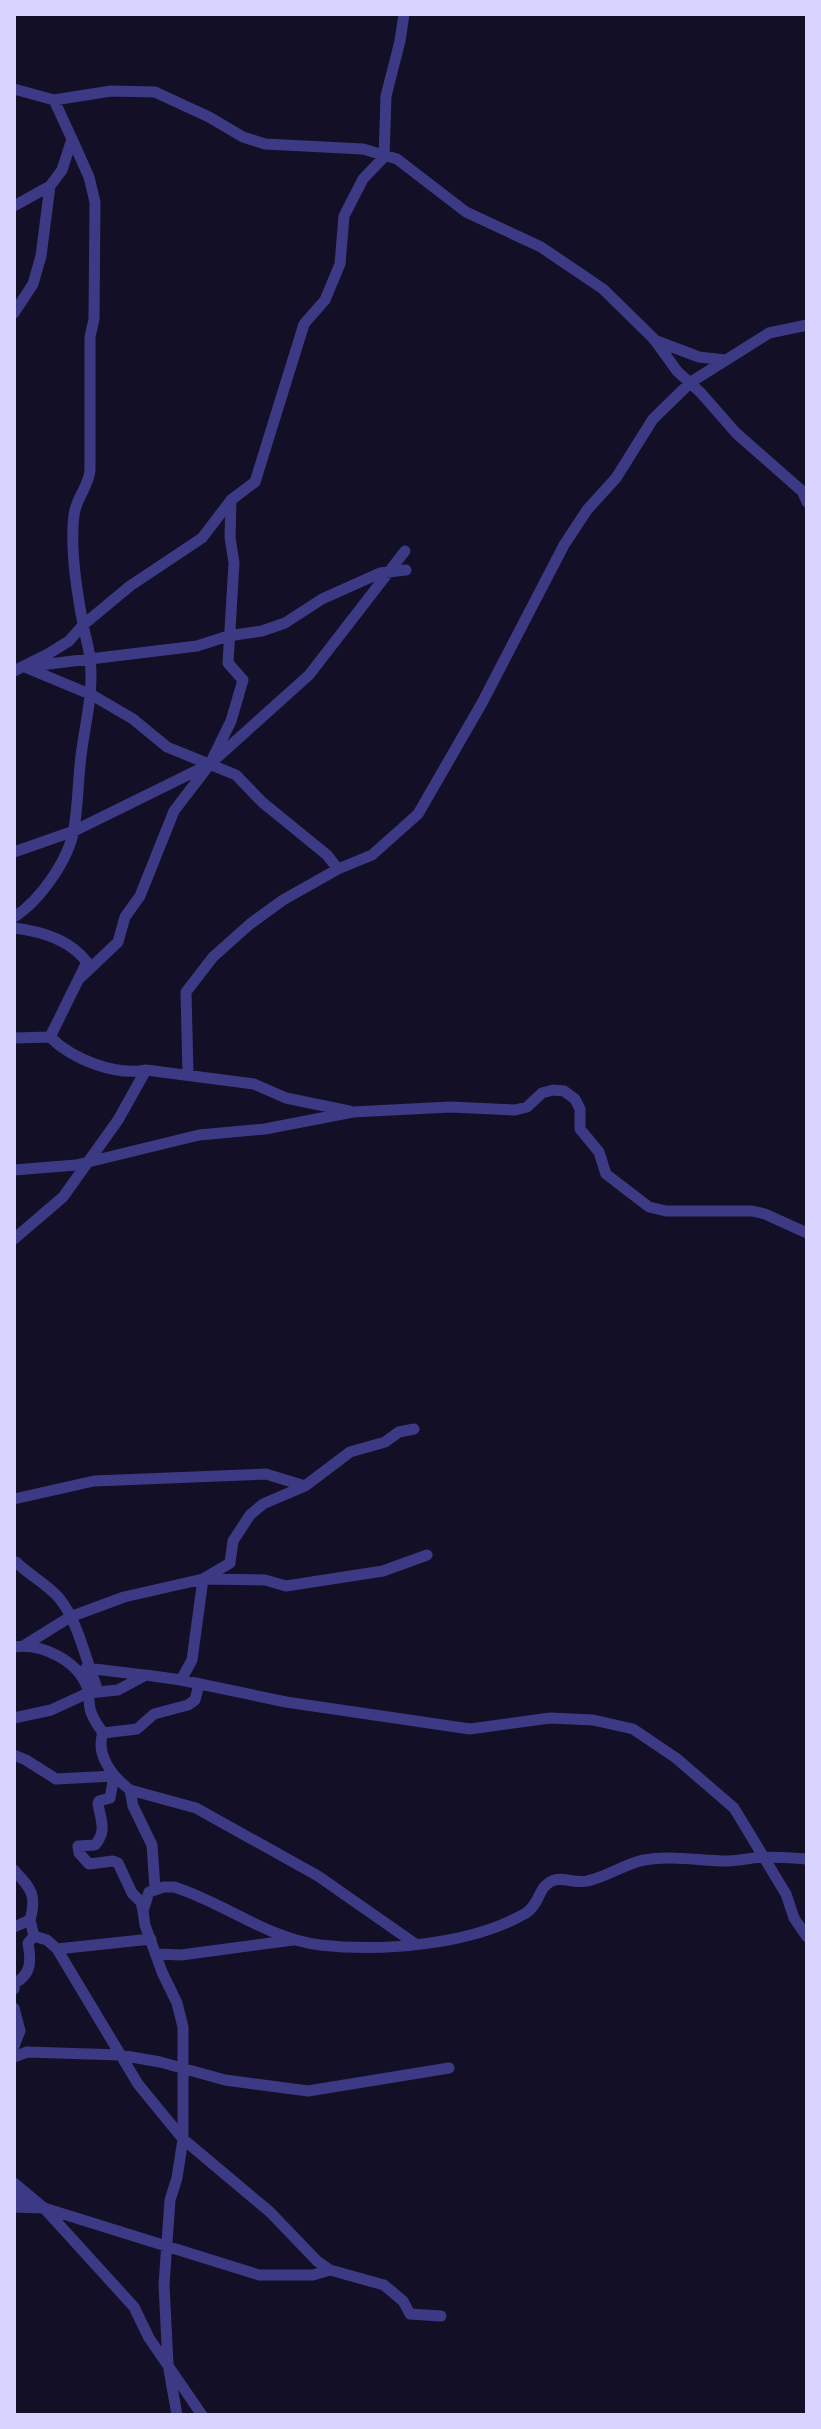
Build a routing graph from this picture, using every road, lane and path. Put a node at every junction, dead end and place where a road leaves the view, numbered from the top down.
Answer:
1 (404, 14) edge
2 (14, 89) edge
3 (54, 100) junction
4 (72, 139) junction
5 (384, 157) junction
6 (50, 186) junction
7 (14, 206) edge
8 (14, 313) edge
9 (806, 324) edge
10 (654, 339) junction
11 (726, 360) junction
12 (691, 382) junction
13 (231, 500) junction
14 (807, 502) edge
15 (405, 551) dead end
16 (406, 570) dead end
17 (387, 572) junction
18 (83, 625) junction
19 (228, 636) junction
20 (90, 659) junction
21 (17, 668) edge
22 (92, 695) junction
23 (210, 764) junction
24 (74, 831) junction
25 (14, 852) edge
26 (338, 869) junction
27 (14, 917) edge
28 (14, 928) edge
29 (79, 979) junction
30 (50, 1037) junction
31 (14, 1038) edge
32 (146, 1070) junction
33 (188, 1074) junction
34 (353, 1112) junction
35 (90, 1161) junction
36 (14, 1170) edge
37 (807, 1233) edge
38 (14, 1239) edge
39 (414, 1429) dead end
40 (305, 1486) junction
41 (14, 1499) edge
42 (427, 1555) dead end
43 (15, 1560) edge
44 (203, 1579) junction
45 (70, 1617) junction
46 (20, 1646) edge
47 (73, 1666) junction
48 (89, 1669) junction
49 (146, 1675) junction
50 (181, 1680) junction
51 (199, 1684) junction
52 (88, 1693) junction
53 (14, 1718) edge
54 (103, 1733) junction
55 (14, 1755) edge
56 (114, 1776) junction
57 (130, 1790) junction
58 (763, 1857) junction
59 (807, 1859) edge
60 (14, 1870) edge
61 (155, 1888) junction
62 (143, 1911) junction
63 (30, 1920) junction
64 (14, 1927) edge
65 (34, 1936) junction
66 (807, 1937) edge
67 (151, 1939) junction
68 (298, 1939) junction
69 (414, 1943) junction
70 (57, 1949) junction
71 (157, 1954) junction
72 (14, 1989) edge
73 (14, 2008) edge
74 (14, 2046) edge
75 (120, 2055) junction
76 (14, 2057) edge
77 (181, 2067) junction
78 (449, 2068) dead end
79 (183, 2139) junction
80 (14, 2183) edge
81 (14, 2196) edge
82 (14, 2207) edge
83 (44, 2208) junction
84 (166, 2247) junction
85 (330, 2270) junction
86 (441, 2316) dead end
87 (168, 2364) junction
88 (177, 2415) edge
89 (202, 2415) edge

1 - 5 street
2 - 3 street
3 - 4 street
3 - 5 street
4 - 6 street
4 - 18 street
5 - 10 street
5 - 13 street
6 - 7 street
6 - 8 street
9 - 11 street
10 - 11 street
10 - 12 street
11 - 12 street
12 - 14 street
12 - 26 street
13 - 18 street
13 - 19 street
15 - 17 street
16 - 17 street
17 - 19 street
17 - 23 street
18 - 20 street
18 - 21 street
19 - 20 street
19 - 23 street
20 - 21 street
20 - 22 street
21 - 22 street
22 - 23 street
22 - 24 street
23 - 24 street
23 - 26 street
23 - 29 street
24 - 25 street
24 - 27 street
26 - 33 street
28 - 29 street
29 - 30 street
30 - 31 street
30 - 32 street
32 - 33 street
32 - 35 street
33 - 34 street
34 - 35 street
34 - 37 street
35 - 36 street
35 - 38 street
39 - 40 street
40 - 41 street
40 - 44 street
42 - 44 street
43 - 45 street
44 - 45 street
44 - 50 street
45 - 46 street
45 - 48 street
46 - 47 street
47 - 48 street
47 - 52 street
48 - 49 street
48 - 52 street
49 - 50 street
49 - 52 street
50 - 51 street
51 - 54 street
51 - 58 street
52 - 53 street
52 - 54 street
54 - 56 street
55 - 56 street
56 - 57 street
56 - 62 street
57 - 61 street
57 - 69 street
58 - 59 street
58 - 66 street
58 - 69 street
60 - 63 street
61 - 62 street
61 - 68 street
62 - 67 street
63 - 64 street
63 - 65 street
65 - 70 street
65 - 72 street
67 - 70 street
67 - 71 street
68 - 69 street
68 - 71 street
70 - 75 street
71 - 77 street
73 - 74 street
75 - 76 street
75 - 77 street
75 - 79 street
77 - 78 street
77 - 79 street
79 - 84 street
79 - 85 street
80 - 83 street
81 - 83 street
82 - 83 street
83 - 84 street
83 - 87 street
84 - 85 street
84 - 87 street
85 - 86 street
87 - 88 street
87 - 89 street

